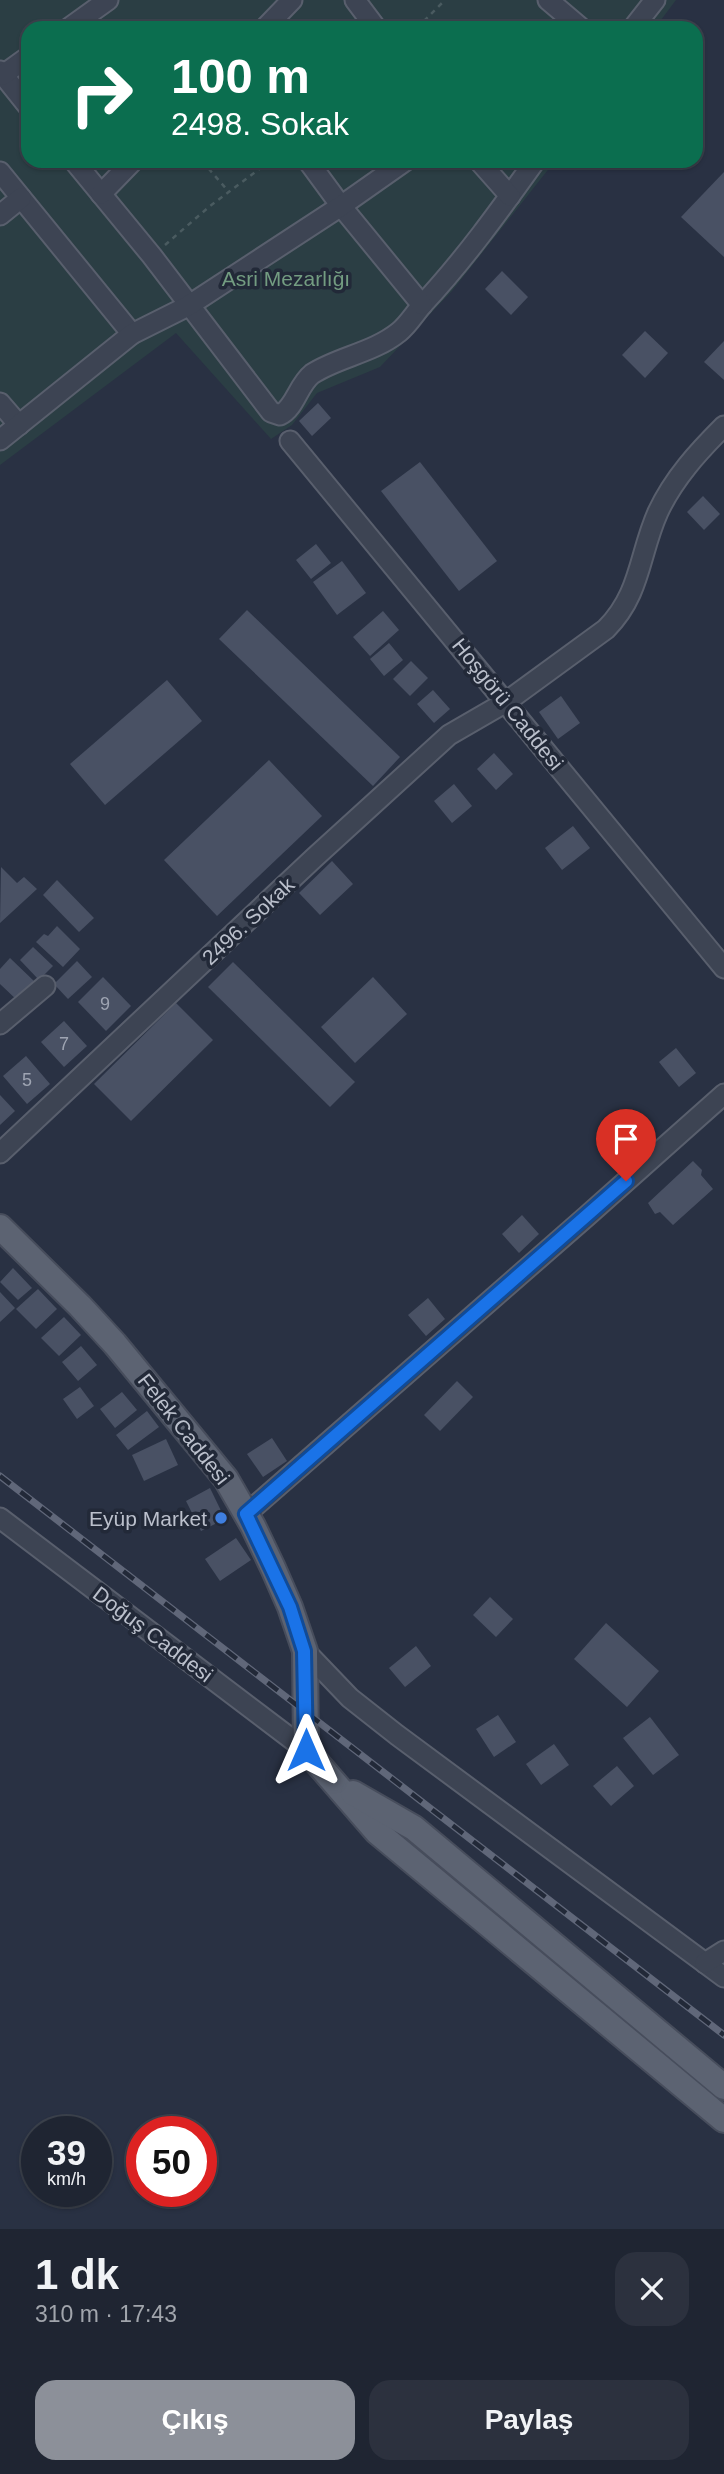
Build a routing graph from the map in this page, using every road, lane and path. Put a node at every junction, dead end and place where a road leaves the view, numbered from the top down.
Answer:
1 (108, 0) edge
2 (292, 0) edge
3 (355, 0) edge
4 (445, 0) edge
5 (548, 0) edge
6 (655, 0) edge
7 (79, 21) edge
8 (272, 21) edge
9 (371, 21) edge
10 (424, 21) edge
11 (573, 21) edge
12 (638, 21) edge
13 (21, 61) edge
14 (1, 73) edge
15 (21, 97) edge
16 (80, 168) edge
17 (126, 168) edge
18 (208, 168) edge
19 (261, 168) edge
20 (313, 168) edge
21 (395, 168) edge
22 (485, 168) edge
23 (530, 168) edge
24 (0, 172) edge
25 (229, 192) junction
26 (101, 194) junction
27 (510, 195) junction
28 (21, 198) junction
29 (341, 206) junction
30 (0, 215) edge
31 (152, 256) junction
32 (422, 305) junction
33 (188, 306) junction
34 (132, 334) junction
35 (0, 403) edge
36 (19, 425) junction
37 (724, 426) edge
38 (0, 440) edge
39 (290, 441) dead end
40 (506, 702) junction
41 (724, 968) edge
42 (45, 986) dead end
43 (0, 1024) edge
44 (724, 1094) edge
45 (0, 1153) edge
46 (3, 1237) edge
47 (246, 1514) junction
48 (0, 1518) edge
49 (304, 1651) junction
50 (306, 1750) junction
51 (337, 1784) junction
52 (724, 1951) edge
53 (705, 1963) junction
54 (724, 1977) edge
55 (724, 2087) edge
56 (724, 2120) edge

1 - 7 street
2 - 8 street
3 - 9 street
4 - 10 path
5 - 11 street
6 - 12 street
13 - 14 street
14 - 15 street
16 - 26 street
17 - 26 street
18 - 25 path
19 - 25 path
20 - 29 street
21 - 29 street
22 - 27 street
23 - 27 street
24 - 28 street
25 - 31 path
26 - 31 street
27 - 32 street
28 - 30 street
28 - 34 street
29 - 32 street
29 - 33 street
31 - 33 street
32 - 33 street
33 - 34 street
34 - 36 street
35 - 36 street
36 - 38 street
37 - 40 street, 2496. Sokak
39 - 40 street, Hoşgörü Caddesi
40 - 41 street, Hoşgörü Caddesi
40 - 45 street, 2496. Sokak
42 - 43 street
44 - 47 street
46 - 47 main road, Felek Caddesi
47 - 49 main road, Felek Caddesi
48 - 50 street, Doğuş Caddesi
49 - 50 main road, Felek Caddesi
49 - 53 street
50 - 51 main road
51 - 55 main road
51 - 56 main road
52 - 53 street
53 - 54 street

